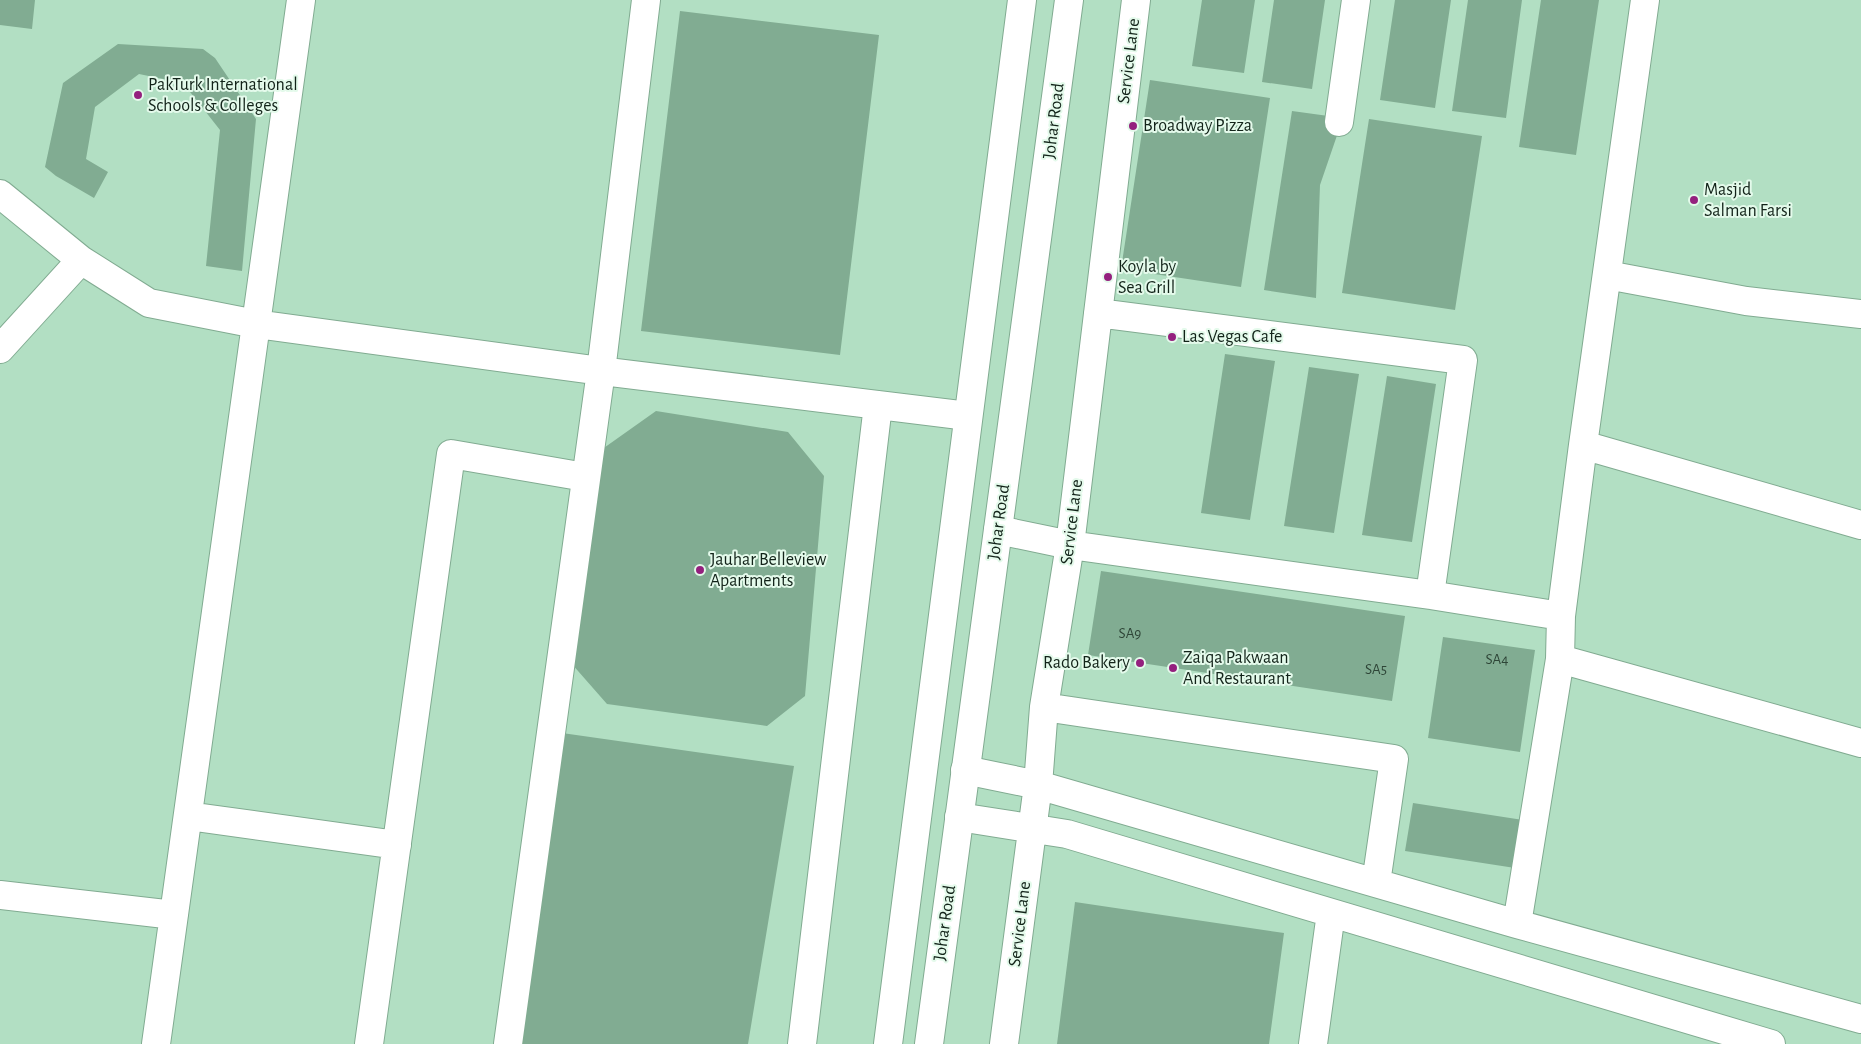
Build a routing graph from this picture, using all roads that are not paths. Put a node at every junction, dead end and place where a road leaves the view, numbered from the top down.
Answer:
1 (301, 0) edge
2 (646, 0) edge
3 (1022, 0) edge
4 (1069, 0) edge
5 (1136, 0) edge
6 (1356, 0) edge
7 (1646, 0) edge
8 (1339, 122) dead end
9 (0, 194) edge
10 (82, 260) junction
11 (1607, 275) junction
12 (1098, 313) junction
13 (1861, 314) edge
14 (256, 324) junction
15 (0, 349) edge
16 (601, 372) junction
17 (878, 405) junction
18 (968, 416) junction
19 (1583, 445) junction
20 (585, 477) junction
21 (1861, 525) edge
22 (998, 530) junction
23 (1070, 545) junction
24 (1430, 595) junction
25 (1561, 616) junction
26 (1560, 659) junction
27 (1044, 707) junction
28 (1861, 743) edge
29 (965, 770) junction
30 (1038, 785) junction
31 (188, 816) junction
32 (959, 818) junction
33 (1032, 828) junction
34 (397, 845) junction
35 (1376, 883) junction
36 (0, 895) edge
37 (1331, 913) junction
38 (174, 915) junction
39 (1518, 924) junction
40 (1861, 1019) edge
41 (156, 1044) edge
42 (369, 1044) edge
43 (508, 1044) edge
44 (802, 1044) edge
45 (888, 1044) edge
46 (929, 1044) edge
47 (1004, 1044) edge
48 (1313, 1044) edge
49 (1771, 1044) edge

1 - 14 street
2 - 16 street
3 - 18 street
4 - 22 street, Johar Road
5 - 12 street, Service Lane
6 - 8 street
7 - 11 street
9 - 10 street
10 - 14 street
10 - 15 street
11 - 13 street
11 - 19 street
12 - 23 street, Service Lane
12 - 24 street
14 - 16 street
14 - 31 street
16 - 17 street
16 - 20 street
17 - 18 street
17 - 44 street
18 - 45 street
19 - 21 street
19 - 25 street
20 - 34 street
20 - 43 street
22 - 23 street
22 - 29 street, Johar Road
23 - 24 street
23 - 27 street, Service Lane
24 - 25 street
25 - 26 street
26 - 28 street
26 - 39 street
27 - 30 street, Service Lane
27 - 35 street
29 - 30 street
29 - 32 street, Johar Road
30 - 33 street, Service Lane
30 - 35 street
31 - 34 street
31 - 38 street
32 - 33 street
32 - 46 street, Johar Road
33 - 37 street
33 - 47 street, Service Lane
34 - 42 street
35 - 39 street
36 - 38 street
37 - 48 street
37 - 49 street
38 - 41 street
39 - 40 street

